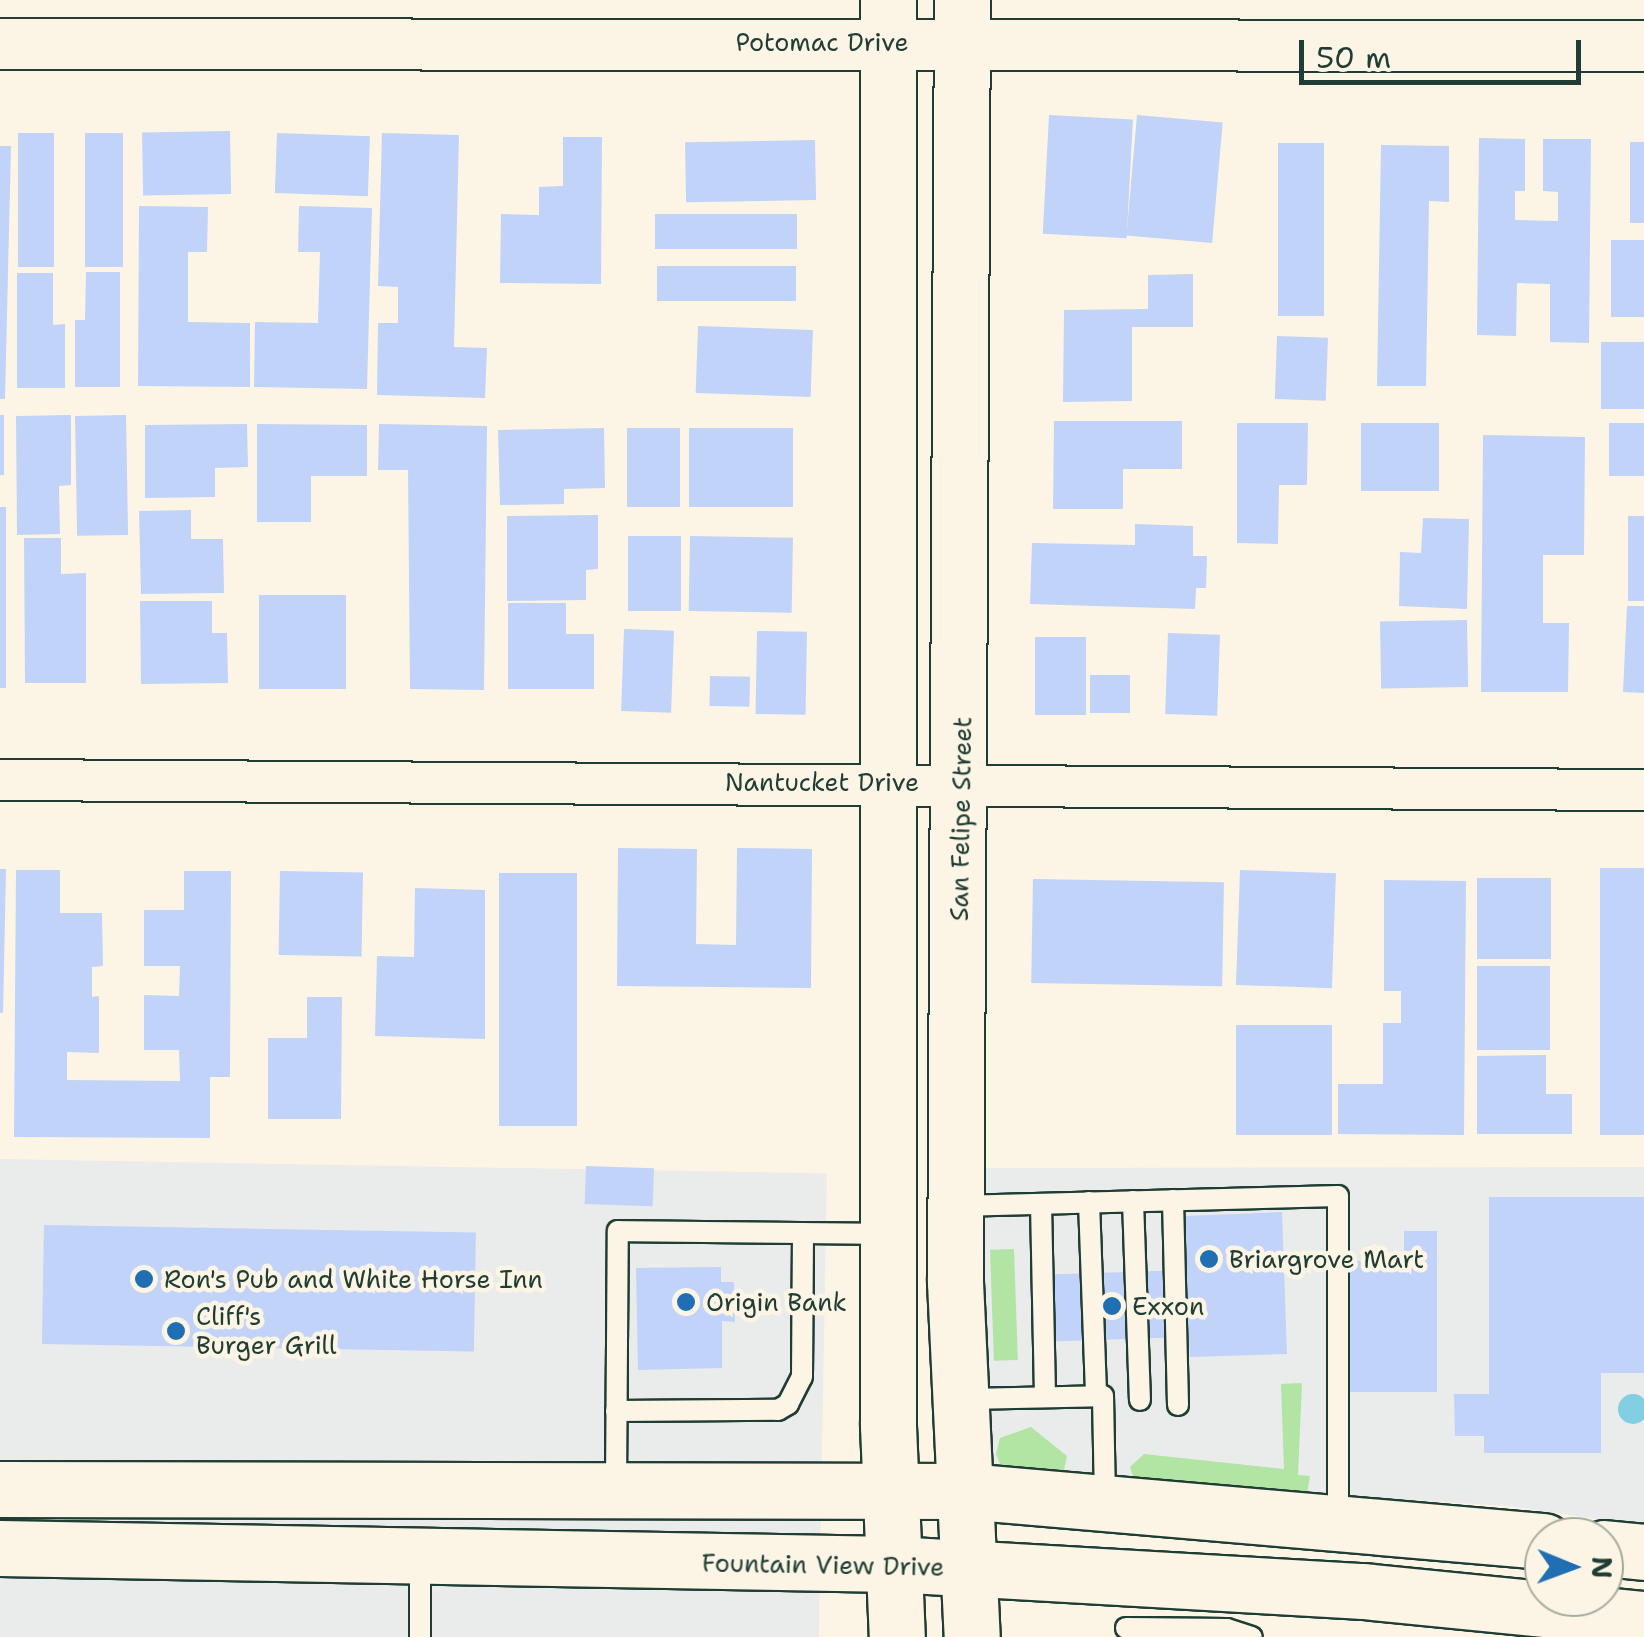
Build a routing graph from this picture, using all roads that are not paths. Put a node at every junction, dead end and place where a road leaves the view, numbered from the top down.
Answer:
1 (888, 20) edge
2 (962, 21) edge
3 (0, 44) edge
4 (1644, 46) edge
5 (0, 780) edge
6 (888, 782) junction
7 (962, 783) junction
8 (1644, 790) edge
9 (1173, 1200) junction
10 (1133, 1201) junction
11 (1089, 1202) junction
12 (1040, 1204) junction
13 (956, 1206) junction
14 (802, 1233) junction
15 (888, 1234) junction
16 (1096, 1396) junction
17 (1045, 1397) junction
18 (962, 1399) junction
19 (1140, 1400) dead end
20 (1178, 1405) dead end
21 (616, 1411) junction
22 (0, 1489) edge
23 (616, 1491) junction
24 (890, 1491) junction
25 (965, 1491) junction
26 (1105, 1502) junction
27 (1338, 1519) junction
28 (1524, 1538) edge
29 (0, 1548) edge
30 (420, 1560) junction
31 (893, 1564) junction
32 (968, 1568) junction
33 (1129, 1615) edge
34 (1644, 1620) edge
35 (420, 1637) edge
36 (897, 1637) edge
37 (972, 1637) edge
38 (1252, 1637) edge

1 - 2 street, Potomac Drive
1 - 3 street, Potomac Drive
1 - 6 main road
2 - 4 street, Potomac Drive
2 - 7 main road, San Felipe Street
5 - 6 street, Nantucket Drive
6 - 7 street, Nantucket Drive
6 - 15 main road
7 - 8 street, Nantucket Drive
7 - 13 main road, San Felipe Street
9 - 10 lane
9 - 20 lane
9 - 27 lane
10 - 11 lane
10 - 19 lane
11 - 12 lane
11 - 16 lane
12 - 13 lane
12 - 17 lane
13 - 18 main road, San Felipe Street
14 - 15 lane
14 - 21 lane
14 - 21 lane
15 - 24 main road
16 - 17 lane
16 - 26 lane
17 - 18 lane
18 - 25 main road, San Felipe Street
21 - 23 lane
22 - 23 main road
23 - 24 main road
24 - 25 main road
24 - 31 main road
25 - 26 main road
25 - 32 main road, San Felipe Street
26 - 27 main road
27 - 28 main road
29 - 30 main road, Fountain View Drive
30 - 31 main road, Fountain View Drive
30 - 35 lane
31 - 32 main road, Fountain View Drive
31 - 36 main road
32 - 33 main road, Fountain View Drive
32 - 37 main road, San Felipe Street
33 - 34 main road, Fountain View Drive
33 - 38 lane

